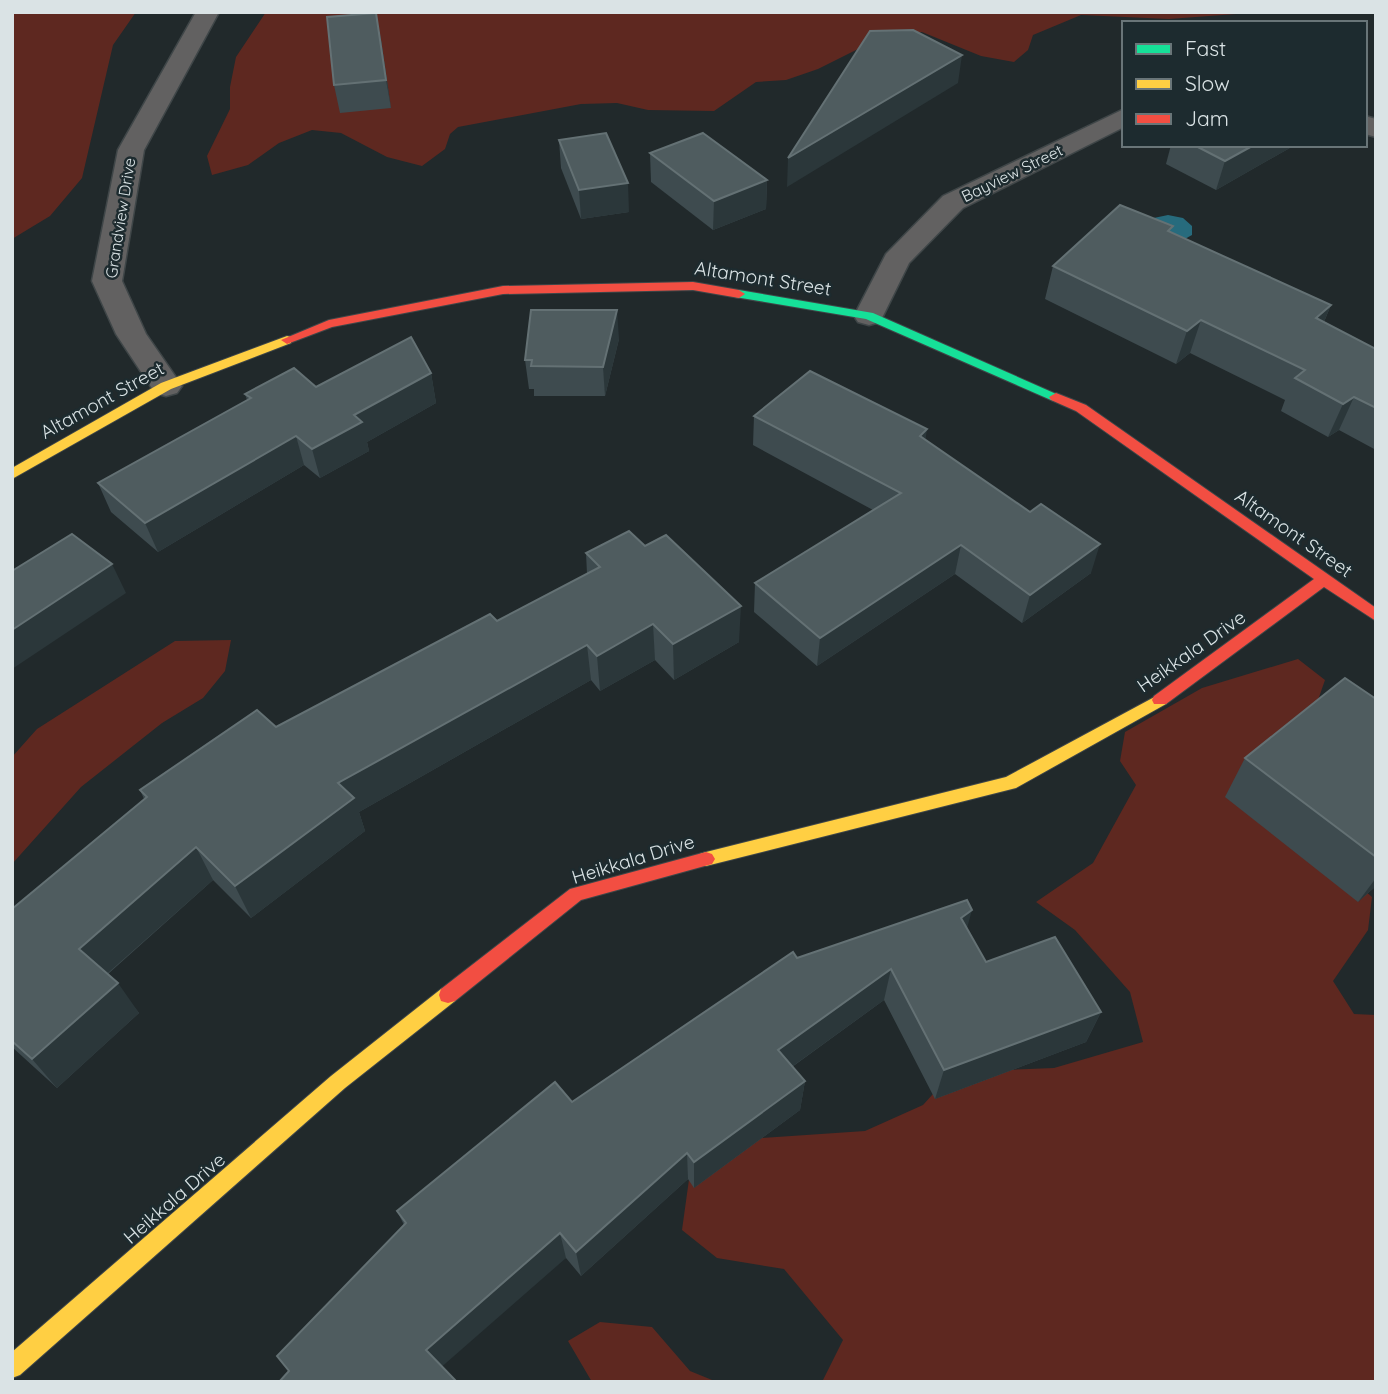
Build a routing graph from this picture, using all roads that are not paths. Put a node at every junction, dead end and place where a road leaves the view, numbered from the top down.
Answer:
1 (208, 12) edge
2 (1122, 118) edge
3 (869, 316) junction
4 (166, 386) junction
5 (12, 474) edge
6 (1323, 580) junction
7 (1376, 615) edge
8 (12, 1367) edge

1 - 4 street, Grandview Drive
2 - 3 street, Bayview Street
3 - 4 street, Altamont Street
3 - 6 street, Altamont Street
4 - 5 street, Altamont Street
6 - 7 street, Altamont Street
6 - 8 street, Heikkala Drive

